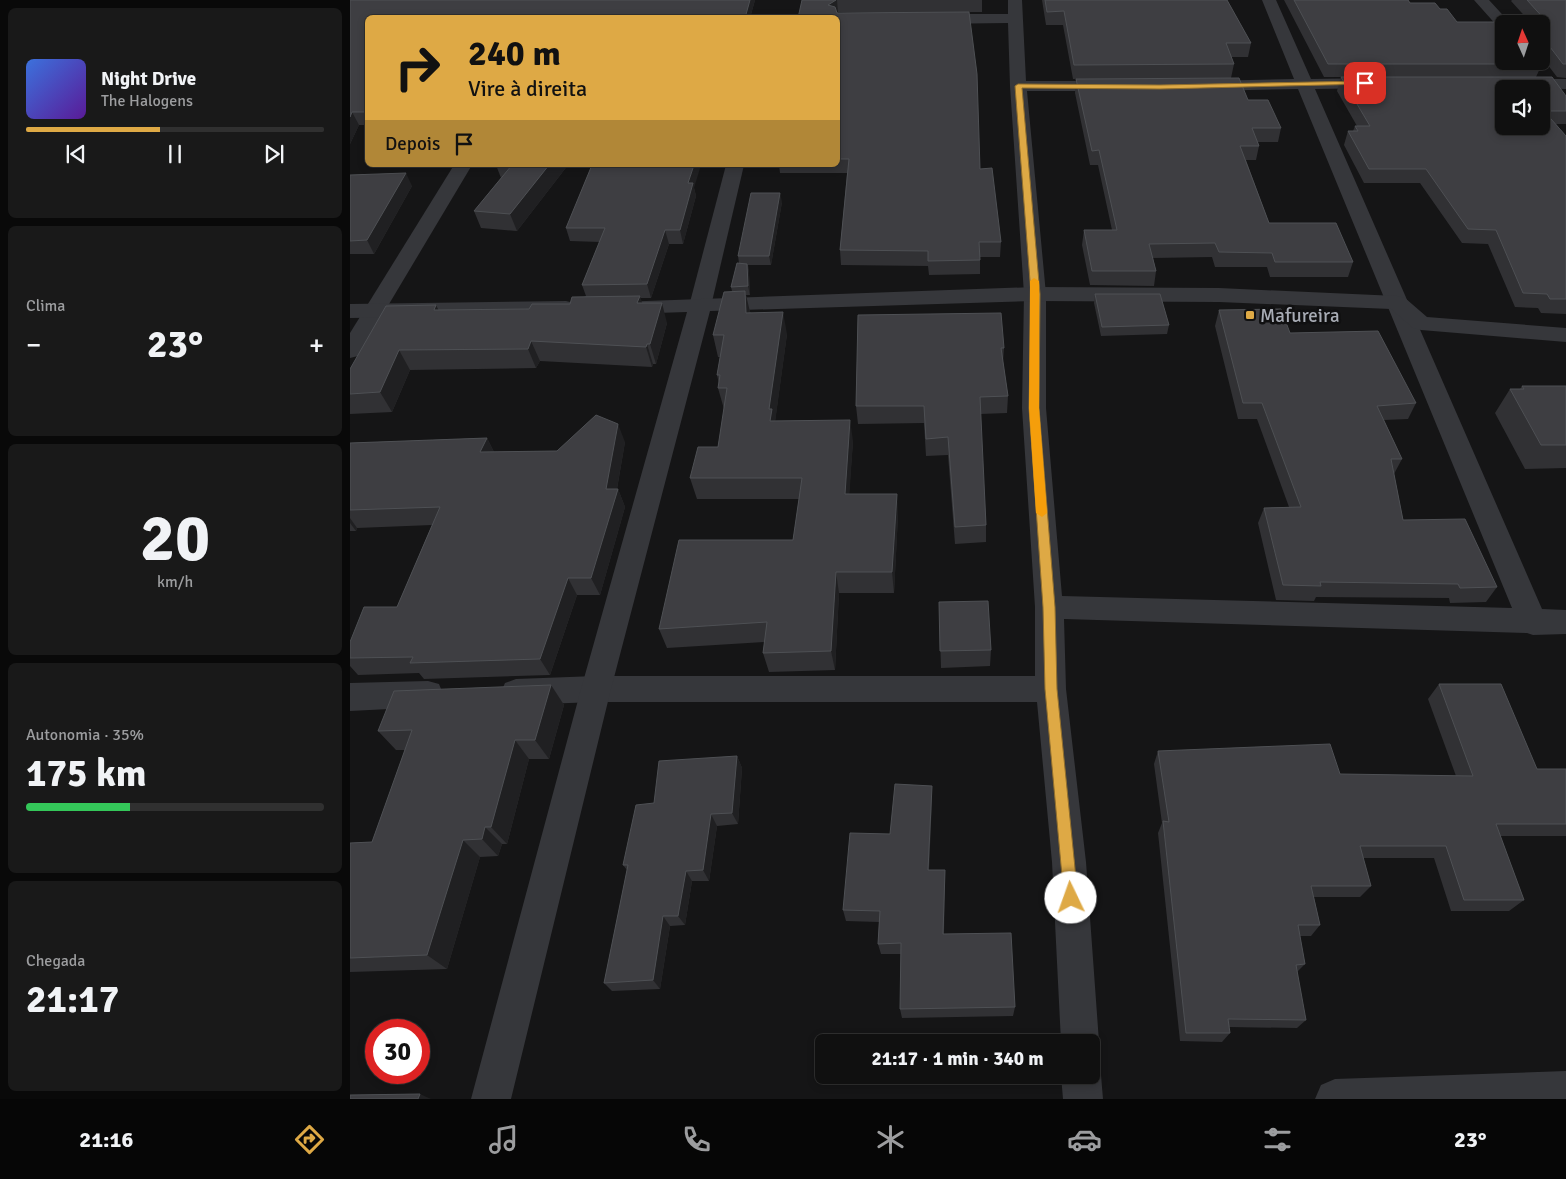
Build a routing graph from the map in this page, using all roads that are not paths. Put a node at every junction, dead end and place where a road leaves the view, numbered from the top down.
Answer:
1 (1269, 0) edge
2 (1481, 0) edge
3 (1016, 9) edge
4 (1495, 15) edge
5 (917, 18) edge
6 (1541, 70) edge
7 (1393, 83) edge
8 (1304, 84) junction
9 (1018, 86) junction
10 (1188, 86) edge
11 (1132, 87) edge
12 (1559, 88) edge
13 (461, 167) edge
14 (735, 167) edge
15 (1035, 294) junction
16 (1397, 303) junction
17 (700, 306) junction
18 (350, 311) edge
19 (374, 311) junction
20 (1566, 335) edge
21 (350, 351) edge
22 (1049, 607) junction
23 (1566, 622) edge
24 (1533, 623) junction
25 (596, 689) junction
26 (1051, 689) junction
27 (350, 697) edge
28 (1080, 1034) edge
29 (1082, 1084) edge
30 (1566, 1091) edge
31 (491, 1099) edge
32 (1083, 1099) edge
33 (1335, 1099) edge

1 - 8 street
2 - 4 street
3 - 5 street
3 - 9 street
6 - 12 street
7 - 8 street
8 - 10 street
8 - 16 street
9 - 11 street
9 - 15 street
13 - 19 street
14 - 17 street
15 - 16 street
15 - 17 street
15 - 22 street
16 - 20 street
16 - 24 street
17 - 19 street
17 - 25 street
18 - 19 street
19 - 21 street
22 - 24 street
22 - 26 street
23 - 24 street
25 - 26 street
25 - 27 street
25 - 31 street
26 - 28 street
29 - 32 street
30 - 33 street

